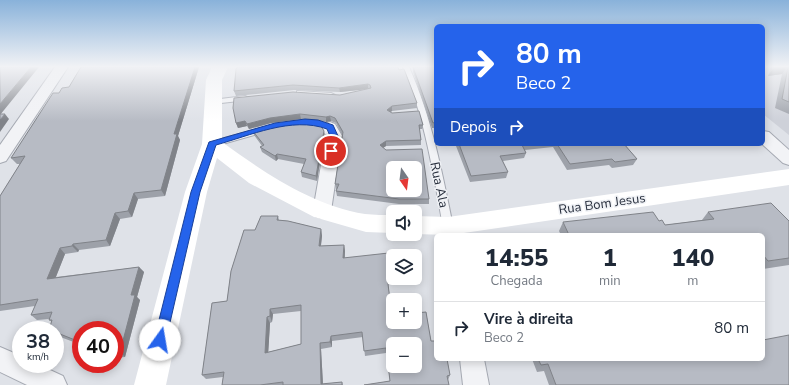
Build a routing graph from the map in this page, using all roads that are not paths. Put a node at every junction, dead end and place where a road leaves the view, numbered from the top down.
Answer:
1 (50, 85) edge
2 (214, 85) edge
3 (414, 85) edge
4 (294, 93) edge
5 (340, 96) edge
6 (257, 97) edge
7 (212, 102) junction
8 (330, 127) joint
9 (765, 138) edge
10 (212, 144) junction
11 (0, 157) edge
12 (789, 159) edge
13 (789, 177) edge
14 (322, 211) junction
15 (386, 224) edge
16 (422, 226) edge
17 (449, 230) edge
18 (0, 359) edge
19 (472, 361) edge
20 (54, 385) edge
21 (150, 385) edge
22 (476, 385) edge

1 - 11 street
2 - 7 street
3 - 17 lane, Rua Ala
4 - 5 lane
6 - 7 lane
7 - 10 street
8 - 10 lane
8 - 14 street
9 - 12 street
10 - 14 street
10 - 21 street
13 - 17 street, Rua Bom Jesus
14 - 15 street
16 - 17 street, Rua Bom Jesus
18 - 20 street
19 - 22 street

